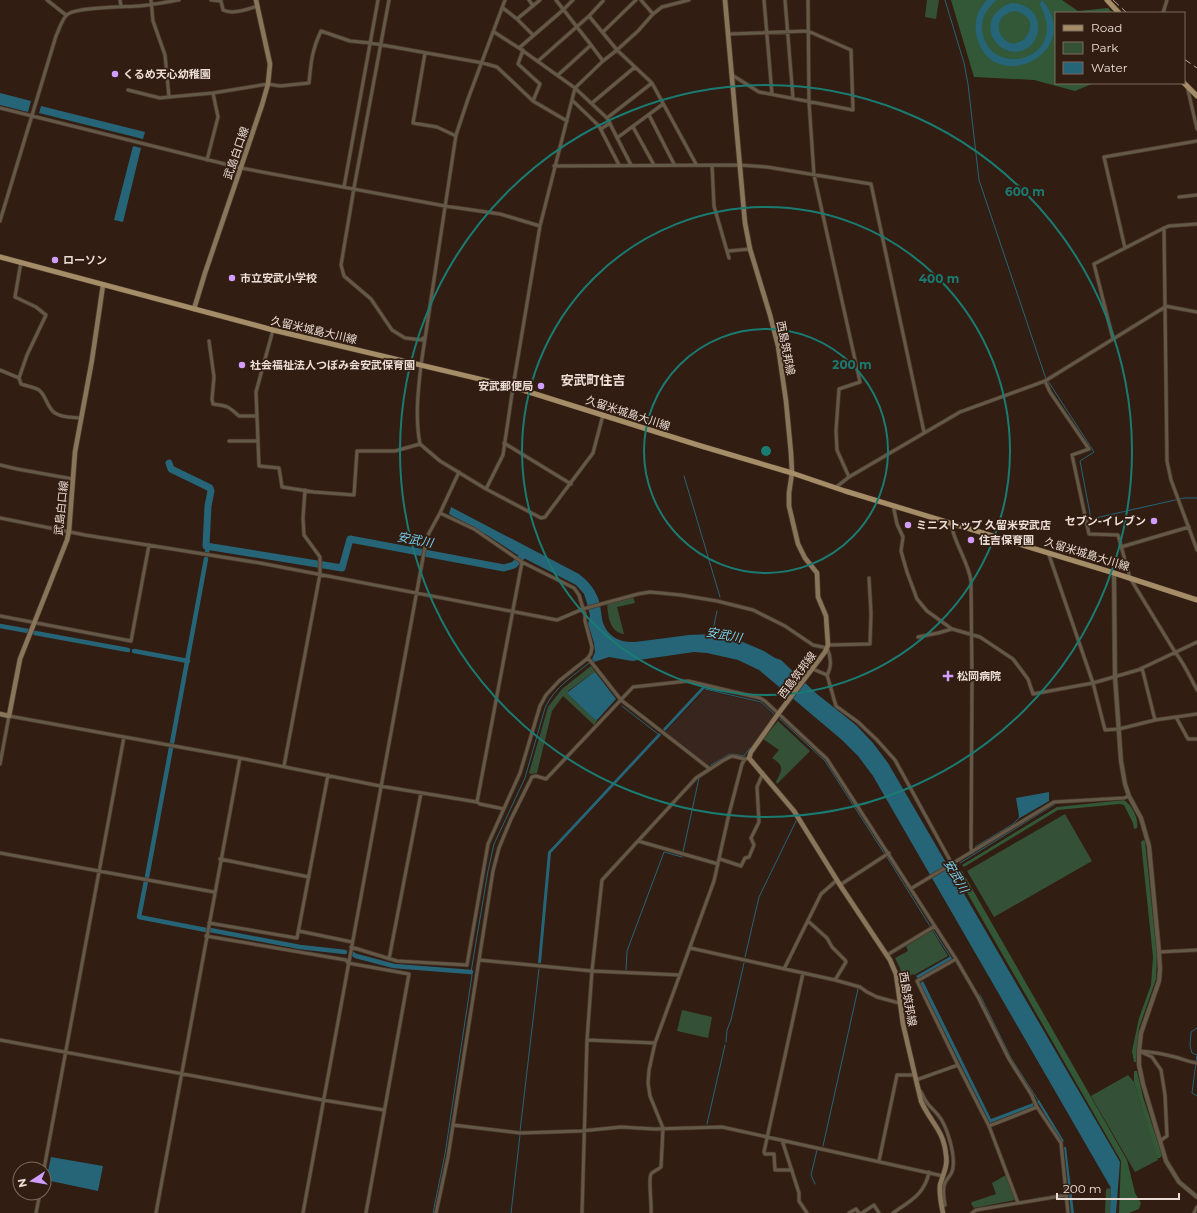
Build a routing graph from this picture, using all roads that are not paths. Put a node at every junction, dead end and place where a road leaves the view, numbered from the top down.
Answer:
1 (47, 0) edge
2 (120, 0) edge
3 (179, 0) edge
4 (211, 0) edge
5 (256, 0) edge
6 (378, 0) edge
7 (389, 0) edge
8 (505, 0) edge
9 (529, 0) edge
10 (540, 0) edge
11 (556, 0) edge
12 (573, 0) edge
13 (603, 0) edge
14 (636, 0) edge
15 (641, 0) edge
16 (689, 0) edge
17 (725, 0) edge
18 (764, 0) edge
19 (785, 0) edge
20 (808, 0) edge
21 (1107, 0) edge
22 (1167, 0) edge
23 (151, 2) edge
24 (121, 6) junction
25 (258, 6) junction
26 (533, 6) junction
27 (502, 8) junction
28 (563, 10) junction
29 (1118, 12) edge
30 (1162, 12) edge
31 (653, 14) junction
32 (66, 15) junction
33 (589, 16) junction
34 (517, 19) junction
35 (576, 27) junction
36 (808, 31) junction
37 (494, 32) junction
38 (603, 32) junction
39 (789, 33) junction
40 (729, 34) junction
41 (767, 34) junction
42 (534, 35) junction
43 (371, 43) junction
44 (381, 45) junction
45 (591, 45) junction
46 (519, 48) junction
47 (523, 50) junction
48 (617, 50) junction
49 (425, 53) junction
50 (538, 61) junction
51 (603, 61) junction
52 (482, 63) junction
53 (635, 67) junction
54 (558, 75) junction
55 (732, 75) junction
56 (652, 83) junction
57 (268, 84) junction
58 (1185, 84) edge
59 (575, 88) junction
60 (128, 90) dead end
61 (213, 93) junction
62 (772, 94) junction
63 (1197, 96) edge
64 (169, 97) junction
65 (793, 98) junction
66 (572, 100) junction
67 (533, 101) junction
68 (809, 102) junction
69 (592, 103) junction
70 (663, 104) junction
71 (0, 108) edge
72 (648, 115) junction
73 (32, 116) junction
74 (607, 118) junction
75 (567, 121) junction
76 (610, 123) junction
77 (633, 127) junction
78 (601, 129) junction
79 (1197, 129) edge
80 (456, 136) junction
81 (617, 138) junction
82 (1197, 141) edge
83 (207, 160) junction
84 (674, 164) junction
85 (696, 164) junction
86 (619, 165) junction
87 (630, 165) junction
88 (654, 165) junction
89 (712, 165) junction
90 (739, 165) junction
91 (554, 166) junction
92 (241, 168) junction
93 (814, 174) junction
94 (344, 187) junction
95 (354, 188) junction
96 (1197, 195) edge
97 (1179, 197) dead end
98 (445, 206) junction
99 (0, 221) edge
100 (1197, 224) edge
101 (540, 226) junction
102 (1164, 228) junction
103 (1125, 248) junction
104 (750, 249) junction
105 (728, 251) junction
106 (0, 257) edge
107 (729, 258) dead end
108 (21, 262) junction
109 (103, 285) junction
110 (1165, 306) junction
111 (194, 309) junction
112 (1197, 312) edge
113 (274, 330) junction
114 (425, 338) junction
115 (1113, 339) junction
116 (209, 341) dead end
117 (421, 365) junction
118 (0, 370) edge
119 (19, 378) junction
120 (1045, 381) junction
121 (513, 387) junction
122 (603, 415) junction
123 (256, 416) junction
124 (80, 418) junction
125 (924, 432) junction
126 (229, 441) dead end
127 (257, 441) junction
128 (504, 443) junction
129 (420, 444) junction
130 (0, 465) edge
131 (459, 472) junction
132 (792, 473) junction
133 (849, 477) junction
134 (73, 479) junction
135 (843, 481) junction
136 (571, 484) junction
137 (836, 488) junction
138 (486, 489) junction
139 (305, 490) junction
140 (845, 491) junction
141 (893, 505) junction
142 (440, 512) junction
143 (0, 518) edge
144 (951, 523) junction
145 (1189, 528) junction
146 (69, 531) junction
147 (1197, 536) edge
148 (1192, 537) junction
149 (149, 545) junction
150 (1121, 547) junction
151 (1197, 550) edge
152 (1048, 552) junction
153 (522, 562) junction
154 (319, 573) junction
155 (1114, 573) junction
156 (869, 578) dead end
157 (1130, 578) junction
158 (416, 593) junction
159 (1197, 600) edge
160 (584, 609) junction
161 (512, 612) junction
162 (0, 616) edge
163 (34, 623) junction
164 (952, 629) junction
165 (971, 635) junction
166 (918, 636) dead end
167 (1197, 642) edge
168 (827, 647) junction
169 (1175, 652) junction
170 (588, 658) junction
171 (1142, 668) junction
172 (813, 669) junction
173 (827, 675) junction
174 (1115, 677) junction
175 (1093, 683) junction
176 (1197, 690) edge
177 (621, 700) junction
178 (0, 714) edge
179 (778, 714) junction
180 (1197, 714) edge
181 (9, 716) junction
182 (1176, 717) junction
183 (1155, 720) junction
184 (1119, 729) junction
185 (124, 737) junction
186 (1197, 739) edge
187 (240, 758) junction
188 (747, 758) junction
189 (0, 764) edge
190 (284, 766) junction
191 (710, 769) junction
192 (762, 773) junction
193 (328, 775) junction
194 (380, 786) junction
195 (421, 793) junction
196 (1129, 796) junction
197 (477, 802) junction
198 (504, 809) junction
199 (638, 841) junction
200 (972, 852) junction
201 (0, 853) edge
202 (889, 853) junction
203 (720, 858) junction
204 (220, 859) junction
205 (718, 864) junction
206 (951, 865) junction
207 (100, 871) junction
208 (309, 877) junction
209 (838, 882) junction
210 (912, 888) junction
211 (214, 892) junction
212 (808, 920) junction
213 (209, 923) junction
214 (935, 926) junction
215 (299, 931) junction
216 (206, 936) junction
217 (352, 942) junction
218 (351, 947) junction
219 (690, 948) junction
220 (1197, 950) edge
221 (1159, 952) junction
222 (887, 955) junction
223 (389, 959) junction
224 (956, 959) junction
225 (479, 960) junction
226 (348, 963) junction
227 (784, 969) junction
228 (592, 972) junction
229 (802, 973) junction
230 (680, 975) junction
231 (835, 980) junction
232 (899, 1003) junction
233 (0, 1040) edge
234 (587, 1040) junction
235 (655, 1043) junction
236 (1138, 1051) junction
237 (65, 1052) junction
238 (1197, 1063) edge
239 (958, 1065) junction
240 (182, 1073) junction
241 (916, 1078) junction
242 (918, 1088) junction
243 (323, 1100) junction
244 (1037, 1107) junction
245 (384, 1110) junction
246 (453, 1125) junction
247 (989, 1126) junction
248 (663, 1128) junction
249 (584, 1130) junction
250 (767, 1137) junction
251 (782, 1140) junction
252 (1160, 1142) junction
253 (45, 1161) edge
254 (879, 1161) junction
255 (792, 1170) junction
256 (929, 1172) junction
257 (943, 1176) junction
258 (1067, 1195) junction
259 (1197, 1197) edge
260 (38, 1201) edge
261 (1018, 1203) junction
262 (942, 1207) junction
263 (1197, 1207) edge
264 (36, 1213) edge
265 (156, 1213) edge
266 (303, 1213) edge
267 (366, 1213) edge
268 (436, 1213) edge
269 (582, 1213) edge
270 (651, 1213) edge
271 (807, 1213) edge
272 (849, 1213) edge
273 (859, 1213) edge
274 (862, 1213) edge
275 (879, 1213) edge
276 (893, 1213) edge
277 (943, 1213) edge
278 (972, 1213) edge
279 (1068, 1213) edge
280 (1194, 1213) edge

1 - 32 street
2 - 24 street
3 - 23 street
4 - 25 street
5 - 25 main road, 武島白口線
6 - 43 street
7 - 44 street
8 - 27 street
9 - 26 street
10 - 26 street
11 - 28 street
12 - 28 street
13 - 33 street
14 - 38 street
15 - 31 street
16 - 31 street
17 - 40 main road, 西島筑邦線
18 - 41 street
19 - 39 street
20 - 36 street
21 - 29 main road
22 - 30 street
23 - 24 street
23 - 64 street
24 - 32 street
25 - 57 main road, 武島白口線
26 - 34 street
27 - 34 street
27 - 37 street
28 - 35 street
28 - 42 street
31 - 48 street
32 - 73 street
33 - 35 street
33 - 38 street
34 - 42 street
35 - 45 street
35 - 50 street
36 - 39 street
36 - 68 street
36 - 68 street
37 - 46 street
37 - 52 street
38 - 48 street
39 - 41 street
39 - 65 street
40 - 41 street
40 - 55 main road, 西島筑邦線
41 - 62 street
42 - 46 street
43 - 44 street
43 - 57 street
43 - 94 street
44 - 49 street
44 - 95 street
45 - 51 street
45 - 54 street
46 - 47 street
47 - 50 street
47 - 67 street
48 - 51 street
48 - 53 street
49 - 52 street
49 - 80 street
50 - 54 street
51 - 59 street
52 - 67 street
52 - 80 street
53 - 56 street
53 - 69 street
54 - 59 street
55 - 62 street
55 - 90 main road, 西島筑邦線
56 - 70 street
56 - 74 street
57 - 61 street
57 - 92 main road, 武島白口線
58 - 63 main road
58 - 79 street
59 - 66 street
59 - 69 street
60 - 64 street
61 - 64 street
61 - 83 street
62 - 65 street
65 - 68 street
66 - 75 street
66 - 78 street
67 - 75 street
68 - 93 street
69 - 74 street
70 - 72 street
70 - 85 street
71 - 73 street
72 - 77 street
72 - 84 street
73 - 83 street
73 - 99 street
74 - 76 street
75 - 91 street
76 - 78 street
76 - 81 street
77 - 81 street
77 - 88 street
78 - 86 street
80 - 98 street
81 - 87 street
82 - 103 street
83 - 92 street
84 - 85 street
84 - 88 street
85 - 89 street
86 - 87 street
86 - 91 street
87 - 88 street
89 - 90 street
89 - 105 street
90 - 93 street
90 - 104 main road, 西島筑邦線
91 - 101 street
92 - 94 street
92 - 111 main road, 武島白口線
93 - 125 street
93 - 133 street
94 - 95 street
95 - 98 street
95 - 114 street
96 - 97 street
98 - 101 street
98 - 114 street
100 - 102 street
101 - 121 street
102 - 103 street
102 - 110 street
103 - 115 street
104 - 105 street
104 - 132 main road, 西島筑邦線
105 - 107 street
106 - 108 main road, 久留米城島大川線
108 - 109 main road, 久留米城島大川線
108 - 119 street
109 - 111 main road, 久留米城島大川線
109 - 124 main road, 武島白口線
110 - 112 street
110 - 115 street
110 - 145 street
111 - 113 main road, 久留米城島大川線
113 - 117 main road, 久留米城島大川線
113 - 123 street
114 - 117 street
115 - 120 street
116 - 123 street
117 - 121 main road, 久留米城島大川線
117 - 129 street
118 - 119 street
119 - 124 street
120 - 125 street
120 - 150 street
121 - 122 main road, 久留米城島大川線
121 - 128 street
122 - 132 main road, 久留米城島大川線
122 - 136 street
123 - 127 street
124 - 134 main road, 武島白口線
125 - 133 street
126 - 127 street
127 - 139 street
128 - 136 street
128 - 138 street
129 - 131 street
129 - 139 street
130 - 134 street
131 - 138 street
131 - 142 street
132 - 137 main road, 久留米城島大川線
132 - 168 main road, 西島筑邦線
133 - 135 street
134 - 146 main road, 武島白口線
135 - 137 street
135 - 140 street
136 - 138 street
137 - 140 main road, 久留米城島大川線
139 - 154 street
140 - 141 main road, 久留米城島大川線
141 - 144 main road, 久留米城島大川線
141 - 164 street
142 - 153 street
142 - 158 street
143 - 146 street
144 - 152 main road, 久留米城島大川線
144 - 165 street
145 - 148 street
145 - 150 street
146 - 149 street
146 - 163 main road, 武島白口線
147 - 148 street
148 - 151 street
149 - 154 street
149 - 163 street
150 - 157 street
152 - 155 main road, 久留米城島大川線
152 - 175 street
153 - 160 street
153 - 161 street
154 - 158 street
154 - 190 street
155 - 157 main road, 久留米城島大川線
155 - 174 street
156 - 168 street
157 - 159 main road, 久留米城島大川線
157 - 169 street
158 - 161 street
158 - 194 street
160 - 161 street
160 - 168 street
160 - 170 street
161 - 197 street
162 - 163 street
163 - 181 main road, 武島白口線
164 - 165 street
164 - 166 street
165 - 175 street
165 - 200 street
167 - 169 street
168 - 172 main road, 西島筑邦線
168 - 173 street
169 - 171 street
169 - 176 street
170 - 177 street
170 - 198 street
171 - 174 street
171 - 183 street
172 - 173 street
172 - 179 main road, 西島筑邦線
173 - 206 street
174 - 175 street
174 - 184 street
175 - 184 street
177 - 179 street
177 - 191 street
177 - 225 street
178 - 181 main road
179 - 188 main road, 西島筑邦線
179 - 202 street
180 - 182 street
181 - 185 street
181 - 189 street
182 - 183 street
182 - 186 street
183 - 184 street
184 - 196 street
185 - 187 street
185 - 207 street
187 - 190 street
187 - 204 street
188 - 191 street
188 - 192 main road, 西島筑邦線
188 - 203 street
190 - 193 street
191 - 199 street
192 - 203 street
192 - 209 main road, 西島筑邦線
193 - 194 street
193 - 208 street
194 - 195 street
194 - 217 street
195 - 197 street
195 - 223 street
196 - 200 street
196 - 221 street
197 - 198 street
198 - 223 street
199 - 205 street
199 - 228 street
200 - 206 street
201 - 207 street
202 - 209 street
202 - 210 street
203 - 205 street
204 - 208 street
204 - 211 street
205 - 219 street
206 - 210 street
207 - 211 street
207 - 237 street
208 - 215 street
209 - 212 street
209 - 222 main road, 西島筑邦線
210 - 214 street
211 - 213 street
212 - 227 street
212 - 231 street
213 - 215 street
213 - 216 street
214 - 222 street
214 - 224 street
215 - 217 street
216 - 226 street
216 - 240 street
217 - 218 street
218 - 223 street
218 - 226 street
219 - 227 street
219 - 230 street
220 - 221 street
221 - 236 street
222 - 232 main road, 西島筑邦線
224 - 239 street
224 - 244 street
225 - 228 street
225 - 246 street
226 - 243 street
226 - 245 street
227 - 229 street
228 - 230 street
228 - 234 street
229 - 231 street
229 - 250 street
230 - 235 street
231 - 232 street
232 - 241 main road, 西島筑邦線
233 - 237 street
234 - 235 street
234 - 249 street
235 - 248 street
236 - 238 street
236 - 252 street
236 - 252 street
237 - 240 street
237 - 253 street
239 - 241 street
239 - 247 street
240 - 243 street
240 - 265 street
241 - 242 main road, 西島筑邦線
241 - 254 street
242 - 257 main road, 西島筑邦線
242 - 262 street
243 - 245 street
243 - 266 street
244 - 247 street
244 - 258 street
245 - 267 street
246 - 249 street
246 - 268 street
247 - 261 street
248 - 249 street
248 - 250 street
248 - 270 street
249 - 269 street
250 - 251 street
250 - 255 street
251 - 254 street
251 - 255 street
252 - 259 street
254 - 256 street
255 - 271 street
256 - 257 street
256 - 276 street
257 - 262 main road, 西島筑邦線
258 - 261 street
258 - 279 street
260 - 264 street
261 - 278 street
262 - 277 main road, 西島筑邦線
263 - 280 street
272 - 273 street
274 - 275 street

